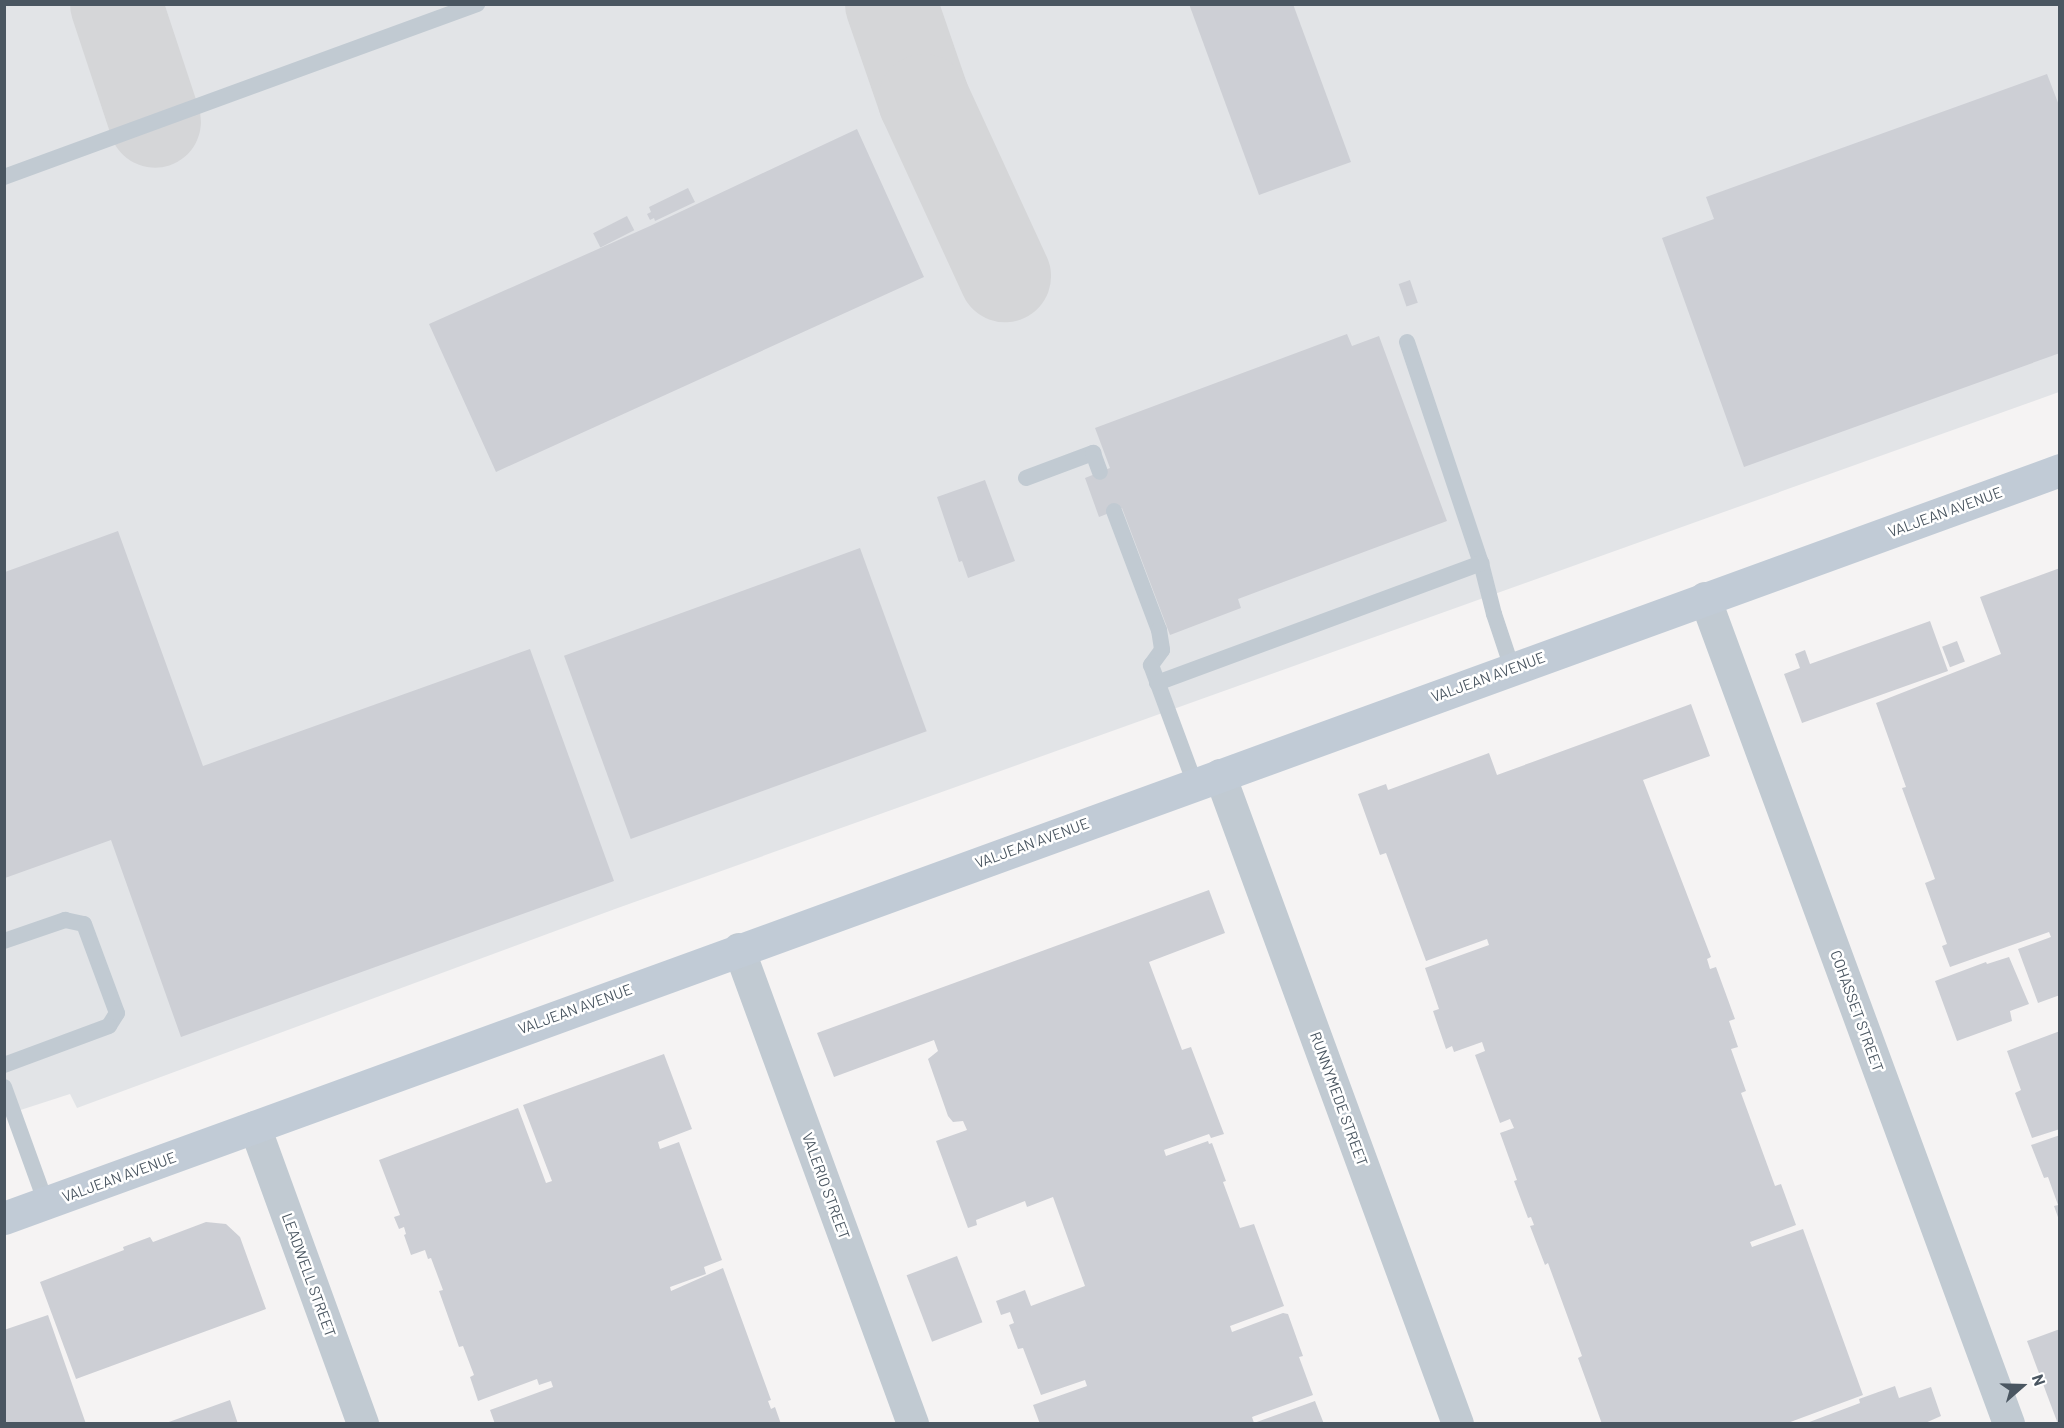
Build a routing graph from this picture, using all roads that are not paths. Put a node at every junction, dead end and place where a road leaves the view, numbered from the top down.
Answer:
1 (477, 4) edge
2 (4, 177) edge
3 (1407, 342) dead end
4 (2060, 470) edge
5 (1100, 472) dead end
6 (1026, 478) dead end
7 (1114, 511) dead end
8 (1481, 563) junction
9 (1705, 598) junction
10 (1512, 668) junction
11 (1157, 683) junction
12 (1208, 779) junction
13 (4, 940) edge
14 (739, 949) junction
15 (4, 1065) edge
16 (4, 1087) edge
17 (255, 1127) junction
18 (46, 1203) junction
19 (4, 1218) edge
20 (363, 1424) edge
21 (913, 1424) edge
22 (1458, 1424) edge
23 (2009, 1424) edge

1 - 2 lane
3 - 8 lane
4 - 9 main road, VALJEAN AVENUE
5 - 6 lane
7 - 11 lane
8 - 10 lane
8 - 11 lane
9 - 10 main road, VALJEAN AVENUE
9 - 23 street, COHASSET STREET
10 - 12 main road, VALJEAN AVENUE
11 - 12 lane
12 - 14 main road, VALJEAN AVENUE
12 - 22 street, RUNNYMEDE STREET
13 - 15 lane
14 - 17 main road, VALJEAN AVENUE
14 - 21 street, VALERIO STREET
16 - 18 lane
17 - 18 main road, VALJEAN AVENUE
17 - 20 street, LEADWELL STREET
18 - 19 main road, VALJEAN AVENUE

